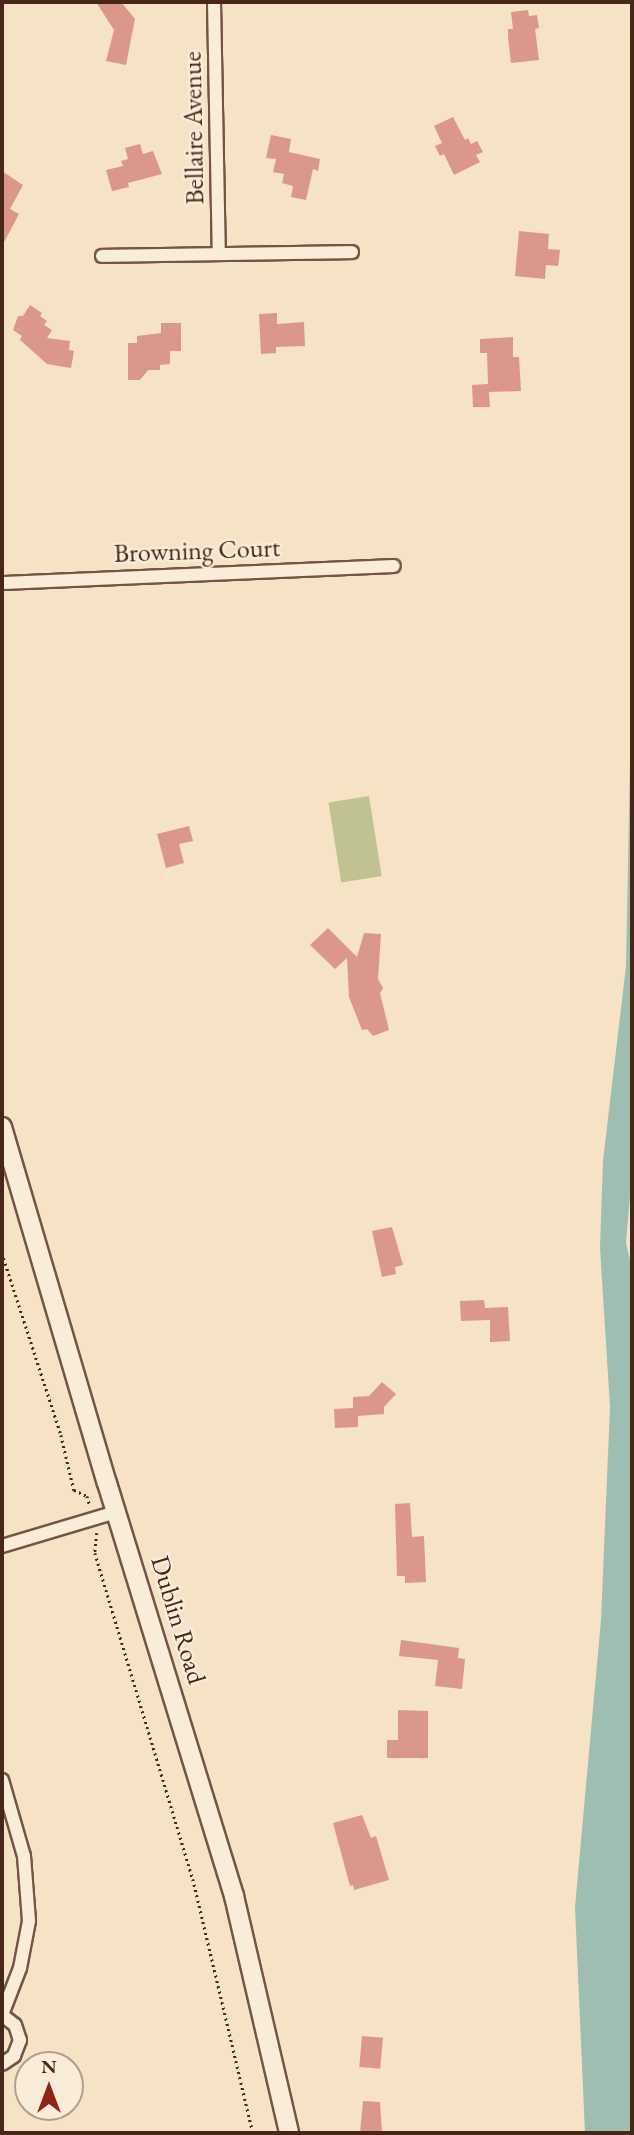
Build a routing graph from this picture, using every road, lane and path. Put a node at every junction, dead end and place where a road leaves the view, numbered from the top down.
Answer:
1 (214, 2) edge
2 (352, 252) dead end
3 (219, 253) junction
4 (102, 256) dead end
5 (394, 566) dead end
6 (2, 583) edge
7 (2, 1127) edge
8 (2, 1252) edge
9 (116, 1512) junction
10 (93, 1520) junction
11 (2, 1546) edge
12 (2, 1780) edge
13 (2, 2015) edge
14 (2, 2064) edge
15 (253, 2133) edge
16 (289, 2133) edge

1 - 3 street, Bellaire Avenue
2 - 3 street
3 - 4 street
5 - 6 street, Browning Court
7 - 9 main road, Dublin Road
8 - 10 path
9 - 10 street
9 - 16 main road, Dublin Road
10 - 11 street
10 - 15 path
12 - 13 street
13 - 14 street

